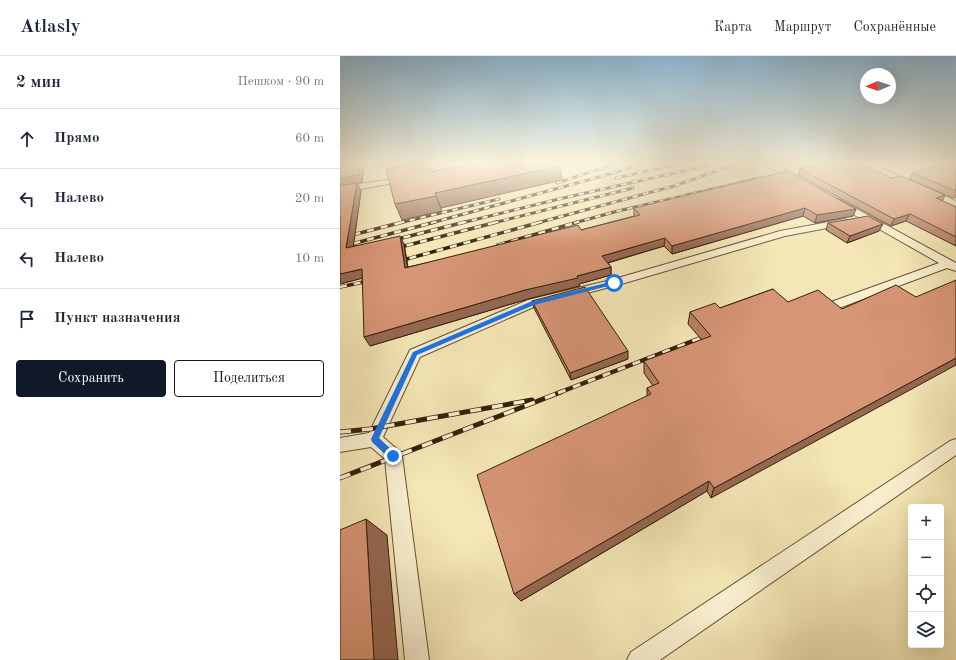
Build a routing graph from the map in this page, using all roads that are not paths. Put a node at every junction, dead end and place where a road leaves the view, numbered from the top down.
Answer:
1 (927, 191) edge
2 (827, 196) edge
3 (956, 204) edge
4 (867, 218) junction
5 (952, 266) edge
6 (835, 305) edge
7 (374, 439) junction
8 (340, 445) edge
9 (956, 446) edge
10 (417, 660) edge
11 (638, 660) edge

1 - 3 lane
2 - 4 lane
4 - 5 lane
4 - 7 lane
5 - 6 lane
7 - 8 lane
7 - 10 lane
9 - 11 lane

